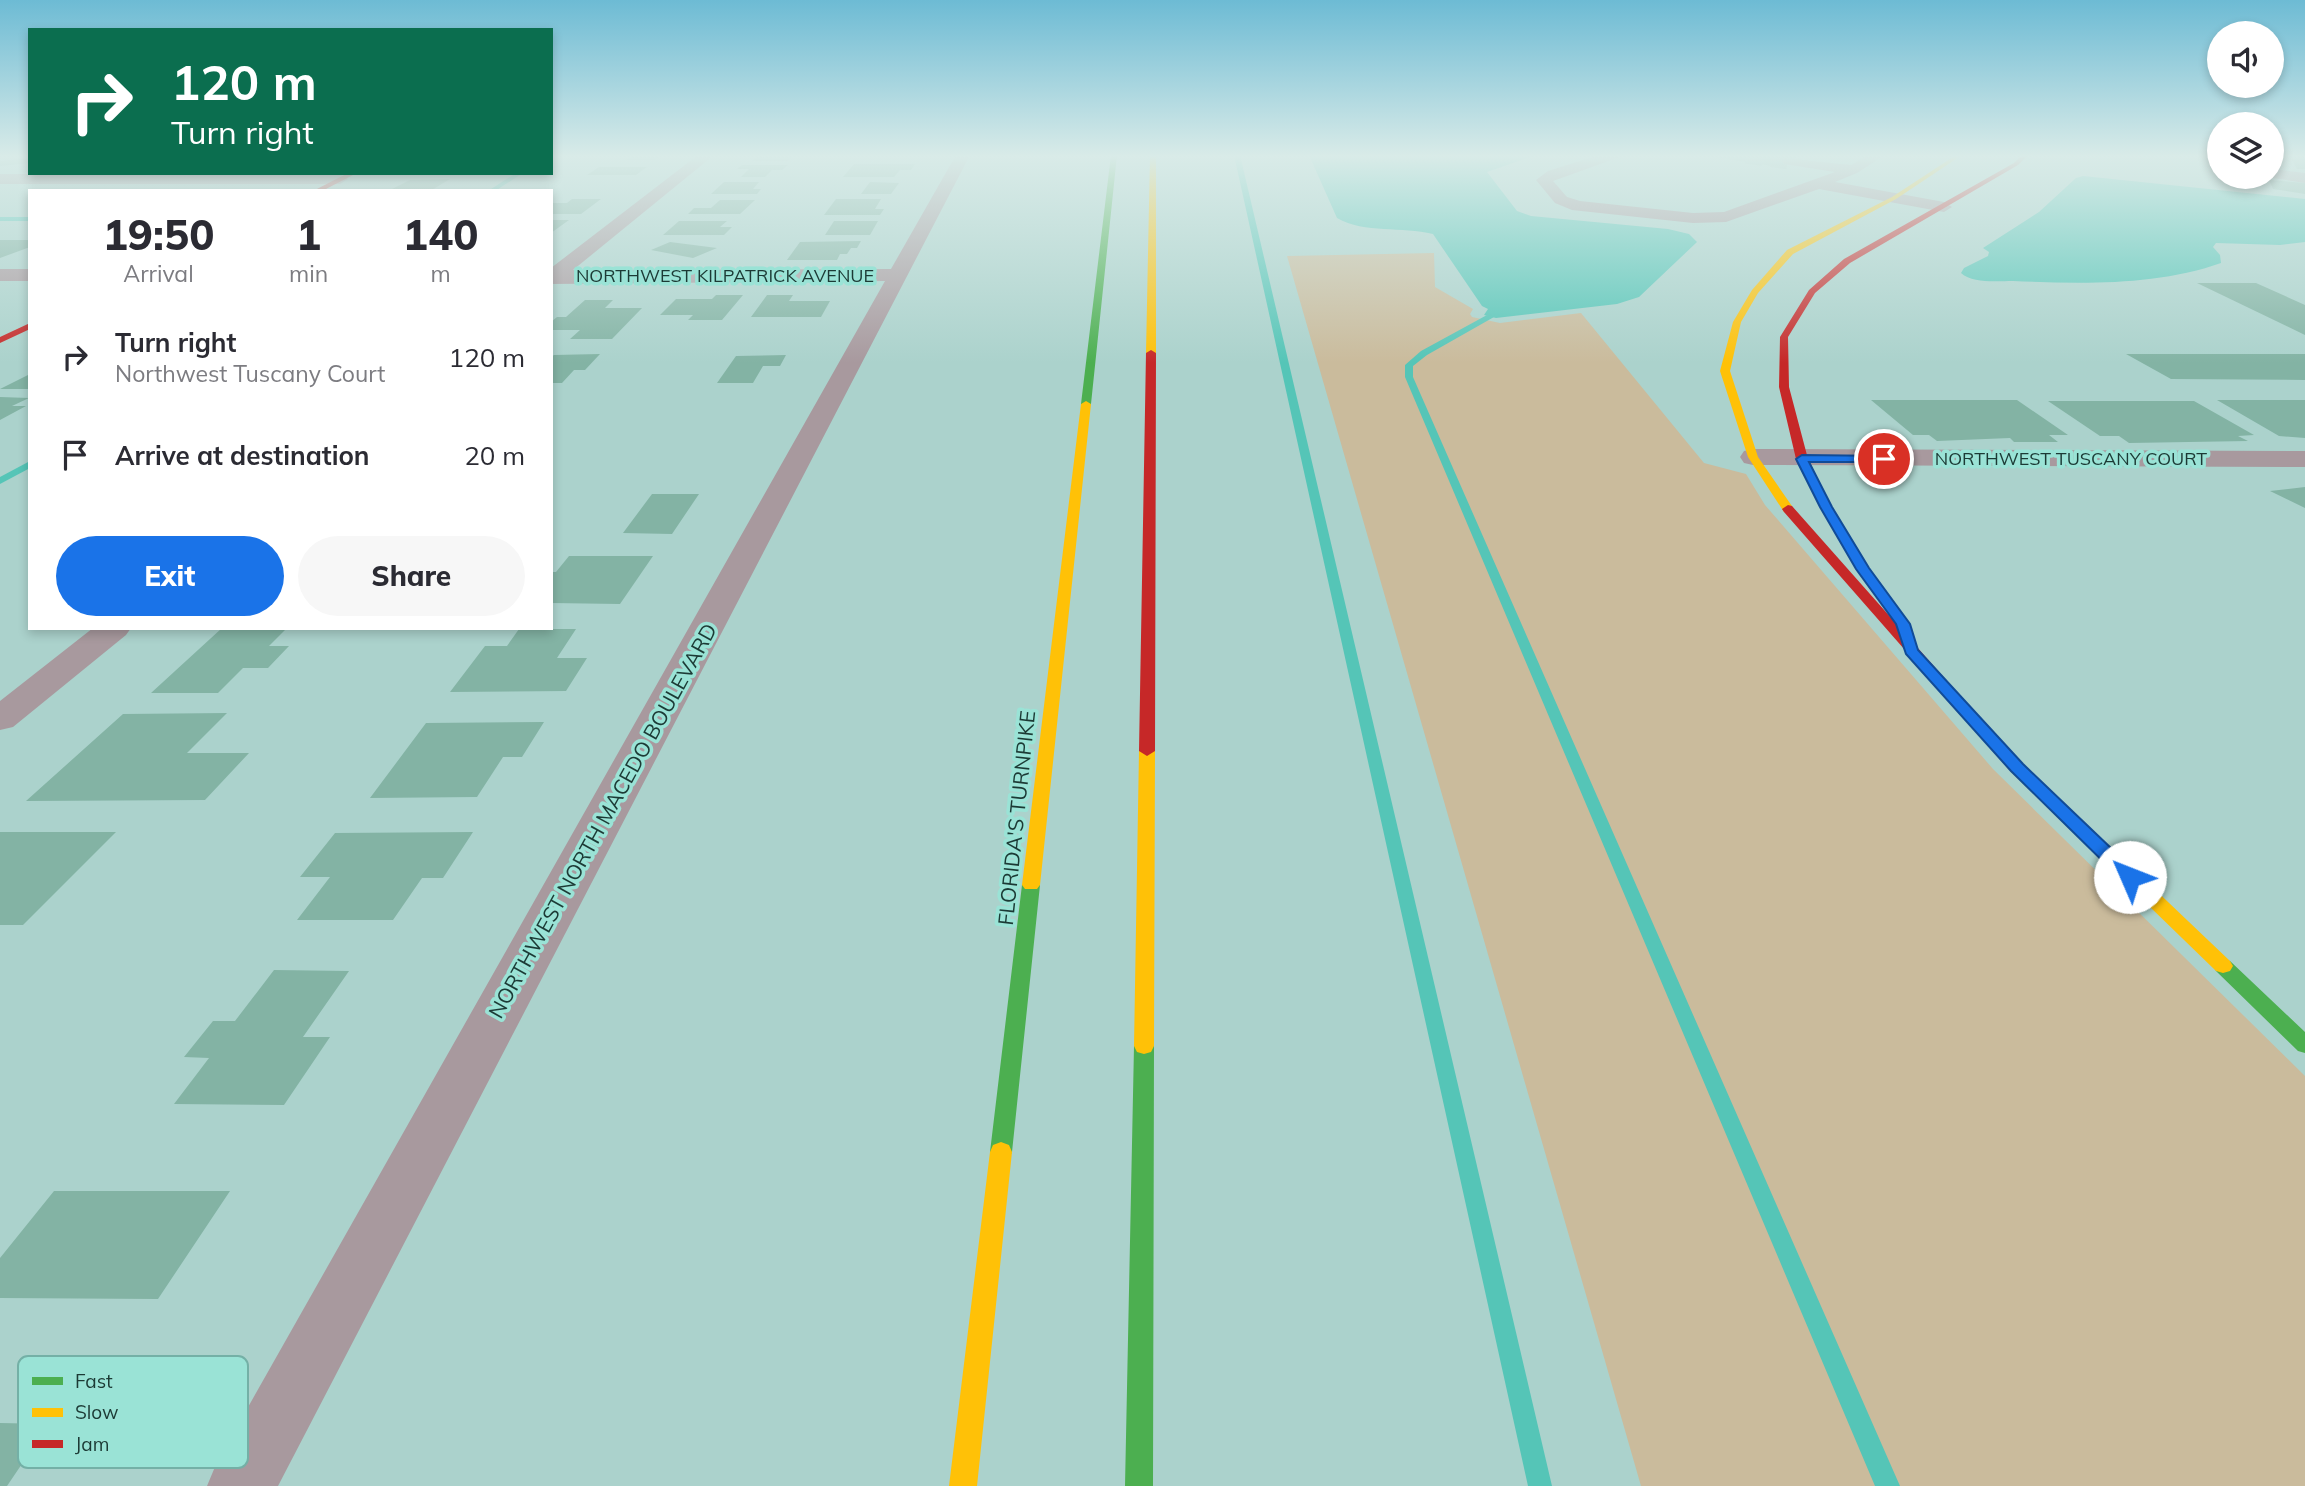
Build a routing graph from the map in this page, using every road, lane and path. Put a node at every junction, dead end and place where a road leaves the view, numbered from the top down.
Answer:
1 (619, 224) edge
2 (926, 224) edge
3 (1106, 224) edge
4 (1152, 224) edge
5 (1843, 224) edge
6 (1913, 224) edge
7 (0, 275) edge
8 (28, 275) edge
9 (899, 275) junction
10 (553, 276) edge
11 (553, 277) edge
12 (28, 327) edge
13 (0, 340) edge
14 (1753, 457) junction
15 (1802, 459) junction
16 (2305, 459) edge
17 (111, 630) edge
18 (1911, 651) junction
19 (0, 719) edge
20 (2305, 1045) edge
21 (241, 1486) edge
22 (964, 1486) edge
23 (1139, 1486) edge

1 - 10 street
2 - 9 street, NORTHWEST NORTH MACEDO BOULEVARD
3 - 22 main road, FLORIDA'S TURNPIKE
4 - 23 main road
5 - 14 main road
6 - 15 main road
7 - 8 street
9 - 11 street, NORTHWEST KILPATRICK AVENUE
9 - 21 street, NORTHWEST NORTH MACEDO BOULEVARD
12 - 13 main road
14 - 15 street, NORTHWEST TUSCANY COURT
14 - 18 main road
15 - 16 street, NORTHWEST TUSCANY COURT
15 - 18 main road
17 - 19 street
18 - 20 main road

